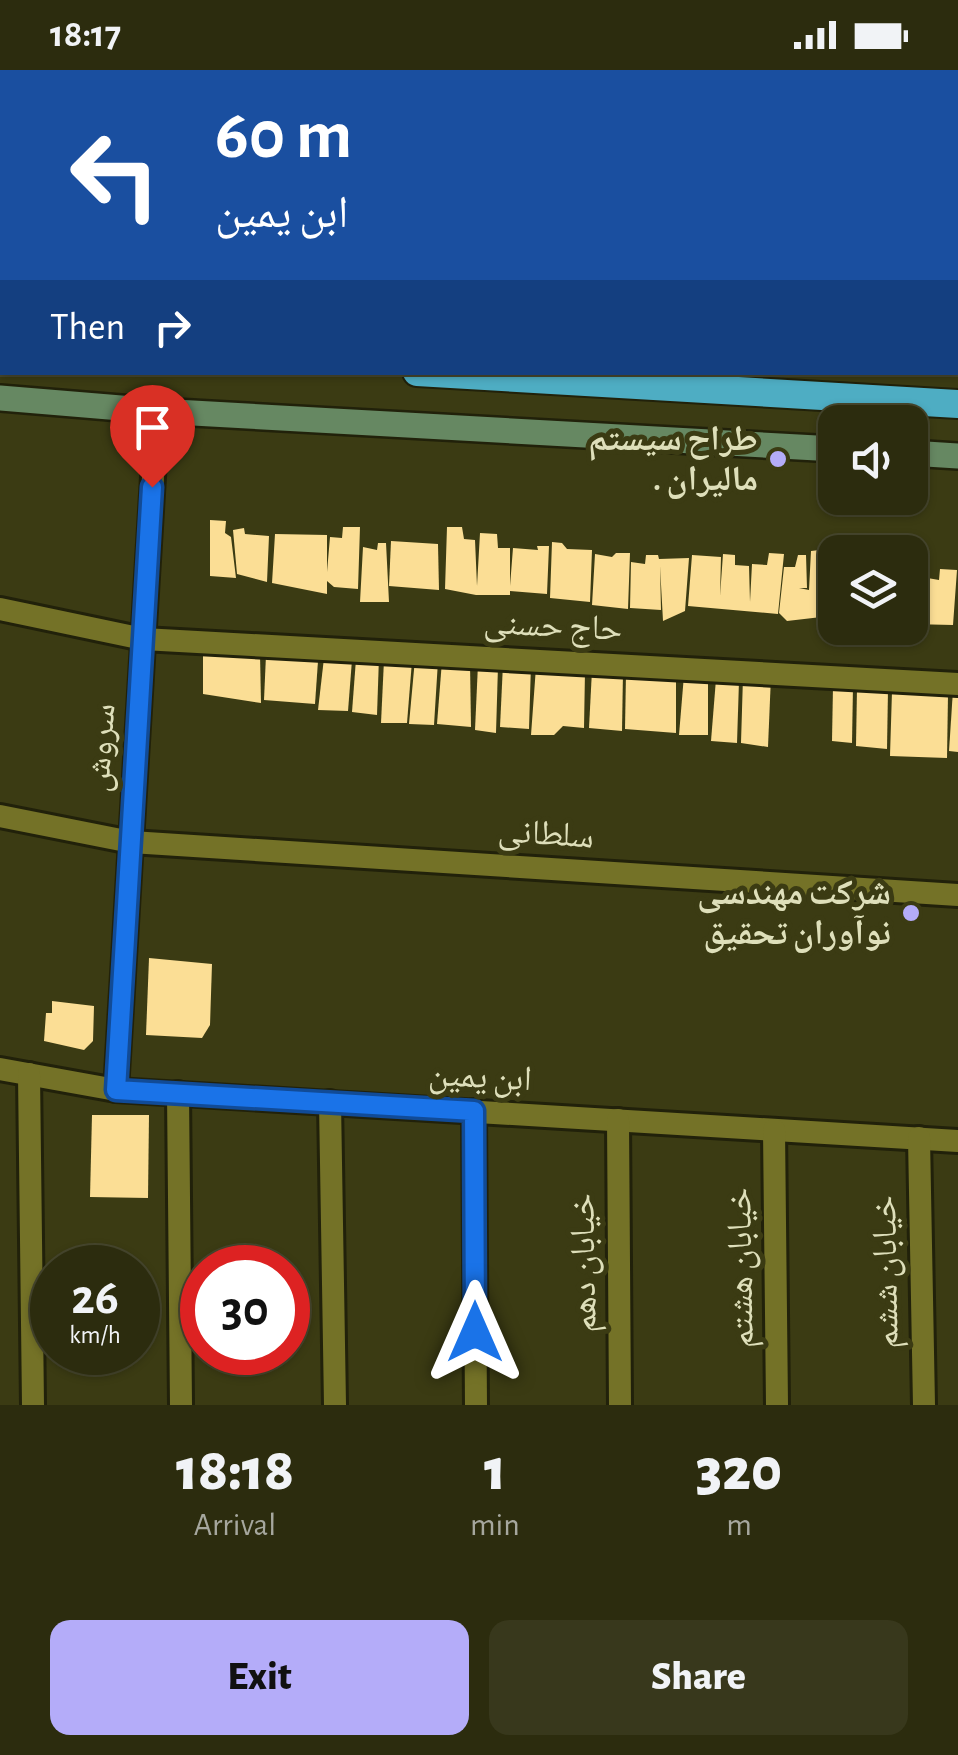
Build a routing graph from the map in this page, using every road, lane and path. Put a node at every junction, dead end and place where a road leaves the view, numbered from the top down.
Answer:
1 (468, 375) edge
2 (0, 398) edge
3 (958, 404) edge
4 (157, 411) junction
5 (818, 448) edge
6 (928, 454) edge
7 (958, 456) edge
8 (0, 608) edge
9 (143, 638) junction
10 (958, 684) edge
11 (0, 816) edge
12 (130, 842) junction
13 (958, 894) edge
14 (0, 1068) edge
15 (29, 1074) junction
16 (116, 1090) junction
17 (178, 1093) junction
18 (330, 1102) junction
19 (474, 1111) junction
20 (618, 1120) junction
21 (774, 1130) junction
22 (918, 1138) junction
23 (958, 1141) edge
24 (34, 1405) edge
25 (181, 1405) edge
26 (335, 1405) edge
27 (476, 1405) edge
28 (620, 1405) edge
29 (778, 1405) edge
30 (924, 1405) edge

1 - 3 highway
2 - 4 main road
4 - 5 main road
4 - 9 street, سروش
6 - 7 main road
8 - 9 street, حاج حسنی
9 - 10 street, حاج حسنی
9 - 12 street, سروش
11 - 12 street, سلطانی
12 - 13 street, سلطانی
12 - 16 street, سروش
14 - 15 street, ابن یمین
15 - 16 street, ابن یمین
15 - 24 street
16 - 17 street, ابن یمین
17 - 18 street, ابن یمین
17 - 25 street
18 - 19 street, ابن یمین
18 - 26 street
19 - 20 street, ابن یمین
19 - 27 street
20 - 21 street, ابن یمین
20 - 28 street, خیابان دهم
21 - 22 street, ابن یمین
21 - 29 street, خیابان هشتم
22 - 23 street, ابن یمین
22 - 30 street, خیابان ششم

